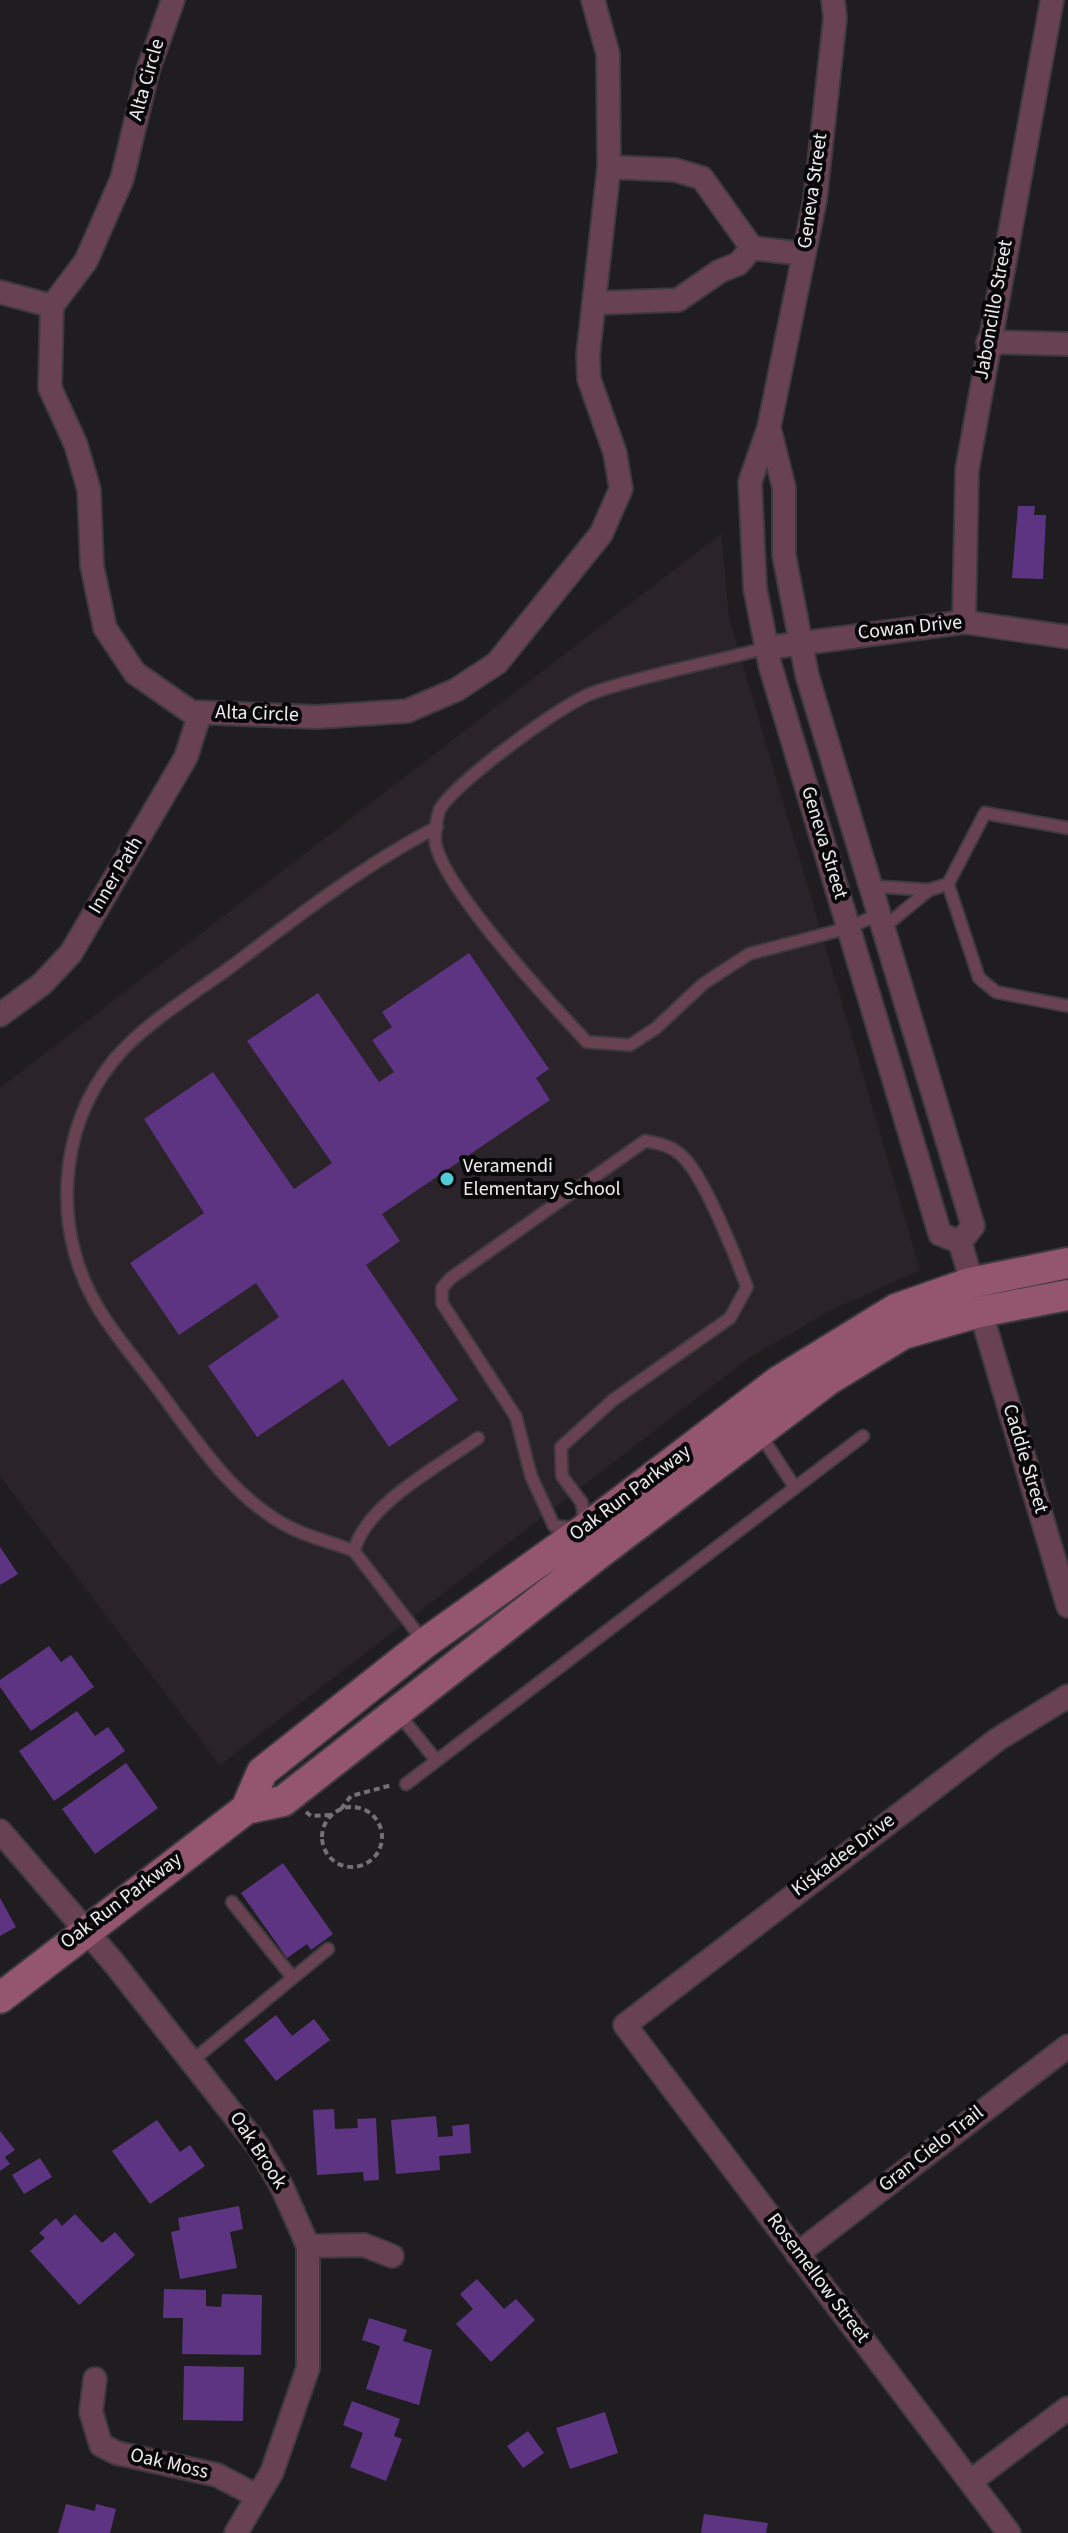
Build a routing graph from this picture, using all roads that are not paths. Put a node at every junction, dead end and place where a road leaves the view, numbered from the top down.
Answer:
1 (173, 0) edge
2 (593, 0) edge
3 (833, 0) edge
4 (1052, 0) edge
5 (1057, 49) edge
6 (609, 167) junction
7 (752, 248) junction
8 (804, 254) junction
9 (0, 292) edge
10 (595, 303) junction
11 (52, 306) junction
12 (988, 342) junction
13 (1068, 344) edge
14 (769, 427) junction
15 (964, 622) junction
16 (1068, 637) edge
17 (800, 643) junction
18 (766, 648) junction
19 (200, 713) junction
20 (437, 827) junction
21 (1068, 828) edge
22 (948, 884) junction
23 (871, 886) junction
24 (929, 890) junction
25 (881, 921) junction
26 (848, 928) junction
27 (1068, 1006) edge
28 (0, 1015) edge
29 (960, 1242) junction
30 (1068, 1263) edge
31 (970, 1283) junction
32 (1068, 1295) edge
33 (979, 1312) junction
34 (760, 1434) junction
35 (863, 1436) dead end
36 (478, 1438) dead end
37 (794, 1486) junction
38 (593, 1540) junction
39 (354, 1551) junction
40 (1068, 1606) edge
41 (425, 1643) junction
42 (1068, 1696) edge
43 (398, 1713) junction
44 (436, 1760) junction
45 (406, 1784) road end
46 (246, 1809) junction
47 (0, 1831) edge
48 (232, 1902) dead end
49 (85, 1930) junction
50 (328, 1949) dead end
51 (293, 1978) junction
52 (0, 1998) edge
53 (625, 2025) joint
54 (1068, 2046) edge
55 (193, 2060) junction
56 (308, 2246) junction
57 (797, 2254) junction
58 (392, 2256) dead end
59 (95, 2379) dead end
60 (1068, 2408) edge
61 (971, 2481) junction
62 (255, 2495) junction
63 (236, 2533) edge
64 (1009, 2533) edge

1 - 11 street, Alta Circle
2 - 6 street, Alta Circle
3 - 8 street, Geneva Street
4 - 5 street, Jaboncillo Street
5 - 12 street, Jaboncillo Street
6 - 7 street
6 - 10 street, Alta Circle
7 - 8 street
7 - 10 street
8 - 14 street, Geneva Street
9 - 11 street
10 - 19 street, Alta Circle
11 - 19 street, Alta Circle
12 - 13 street
12 - 15 street, Jaboncillo Street
14 - 17 street, Geneva Street
14 - 18 street, Geneva Street
15 - 16 street, Cowan Drive
15 - 17 street, Cowan Drive
17 - 18 street, Cowan Drive
17 - 23 street, Geneva Street
18 - 20 lane
18 - 26 street, Geneva Street
19 - 28 street, Inner Path
20 - 26 lane
20 - 39 lane
21 - 22 lane
22 - 24 lane
22 - 27 lane
23 - 24 lane
23 - 25 street, Geneva Street
24 - 25 lane
25 - 26 lane
25 - 29 street, Geneva Street
26 - 29 street, Geneva Street
29 - 31 street, Geneva Street
30 - 31 street, Oak Run Parkway
31 - 33 street, Geneva Street
31 - 38 street, Oak Run Parkway
32 - 33 street, Oak Run Parkway
33 - 34 street, Oak Run Parkway
33 - 40 street, Caddie Street
34 - 37 lane
34 - 38 street, Oak Run Parkway
35 - 37 lane
36 - 39 lane
37 - 44 lane
38 - 38 lane
38 - 41 street, Oak Run Parkway
38 - 43 street, Oak Run Parkway
39 - 41 lane
41 - 46 street, Oak Run Parkway
42 - 53 street, Kiskadee Drive
43 - 44 lane
43 - 46 street, Oak Run Parkway
44 - 45 lane
46 - 49 street, Oak Run Parkway
47 - 49 street, Oak Brook
48 - 51 lane
49 - 52 street, Oak Run Parkway
49 - 55 street, Oak Brook
50 - 51 lane
51 - 55 lane
53 - 57 street, Rosemellow Street
54 - 57 street, Gran Cielo Trail
55 - 56 street, Oak Brook
56 - 58 street
56 - 62 street, Oak Brook
57 - 61 street, Rosemellow Street
59 - 62 street, Oak Moss
60 - 61 street
61 - 64 street, Rosemellow Street
62 - 63 street, Oak Brook

